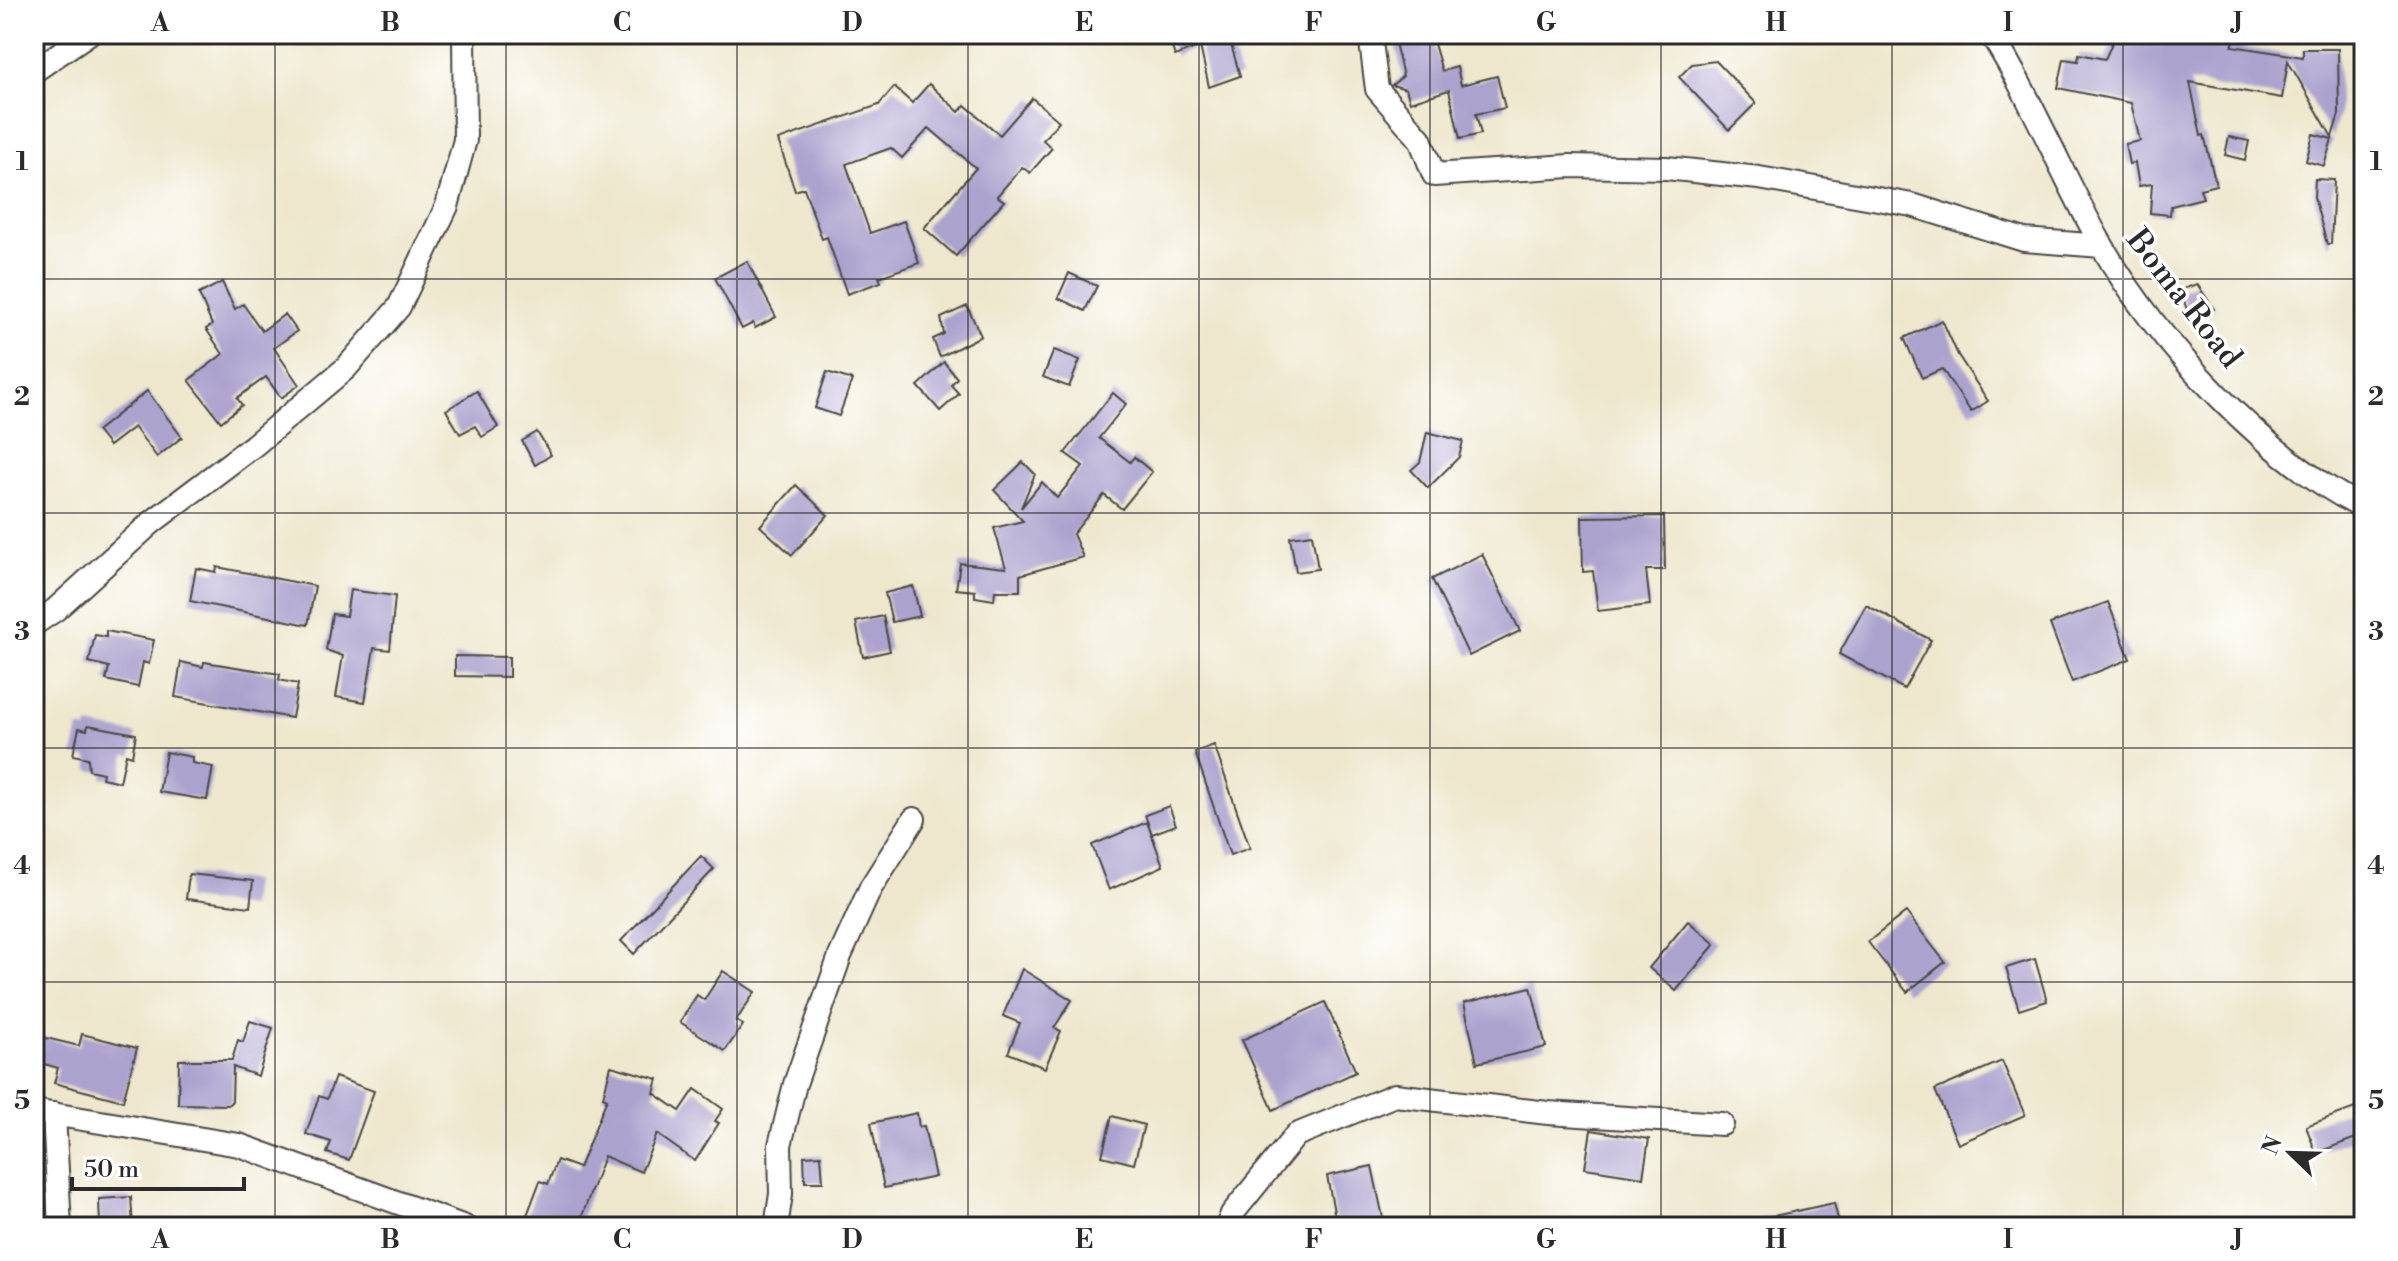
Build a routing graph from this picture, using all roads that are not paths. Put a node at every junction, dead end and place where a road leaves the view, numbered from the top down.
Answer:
1 (88, 34) edge
2 (464, 34) edge
3 (1370, 34) edge
4 (1991, 34) edge
5 (34, 71) edge
6 (2102, 246) junction
7 (2364, 508) edge
8 (34, 624) edge
9 (914, 819) dead end
10 (44, 1113) edge
11 (1722, 1124) dead end
12 (456, 1225) edge
13 (60, 1227) edge
14 (776, 1227) edge
15 (1227, 1227) edge

1 - 5 street
2 - 8 street
3 - 6 street
4 - 6 street, Boma Road
6 - 7 street, Boma Road
9 - 14 street
10 - 12 street
10 - 13 street
11 - 15 street

